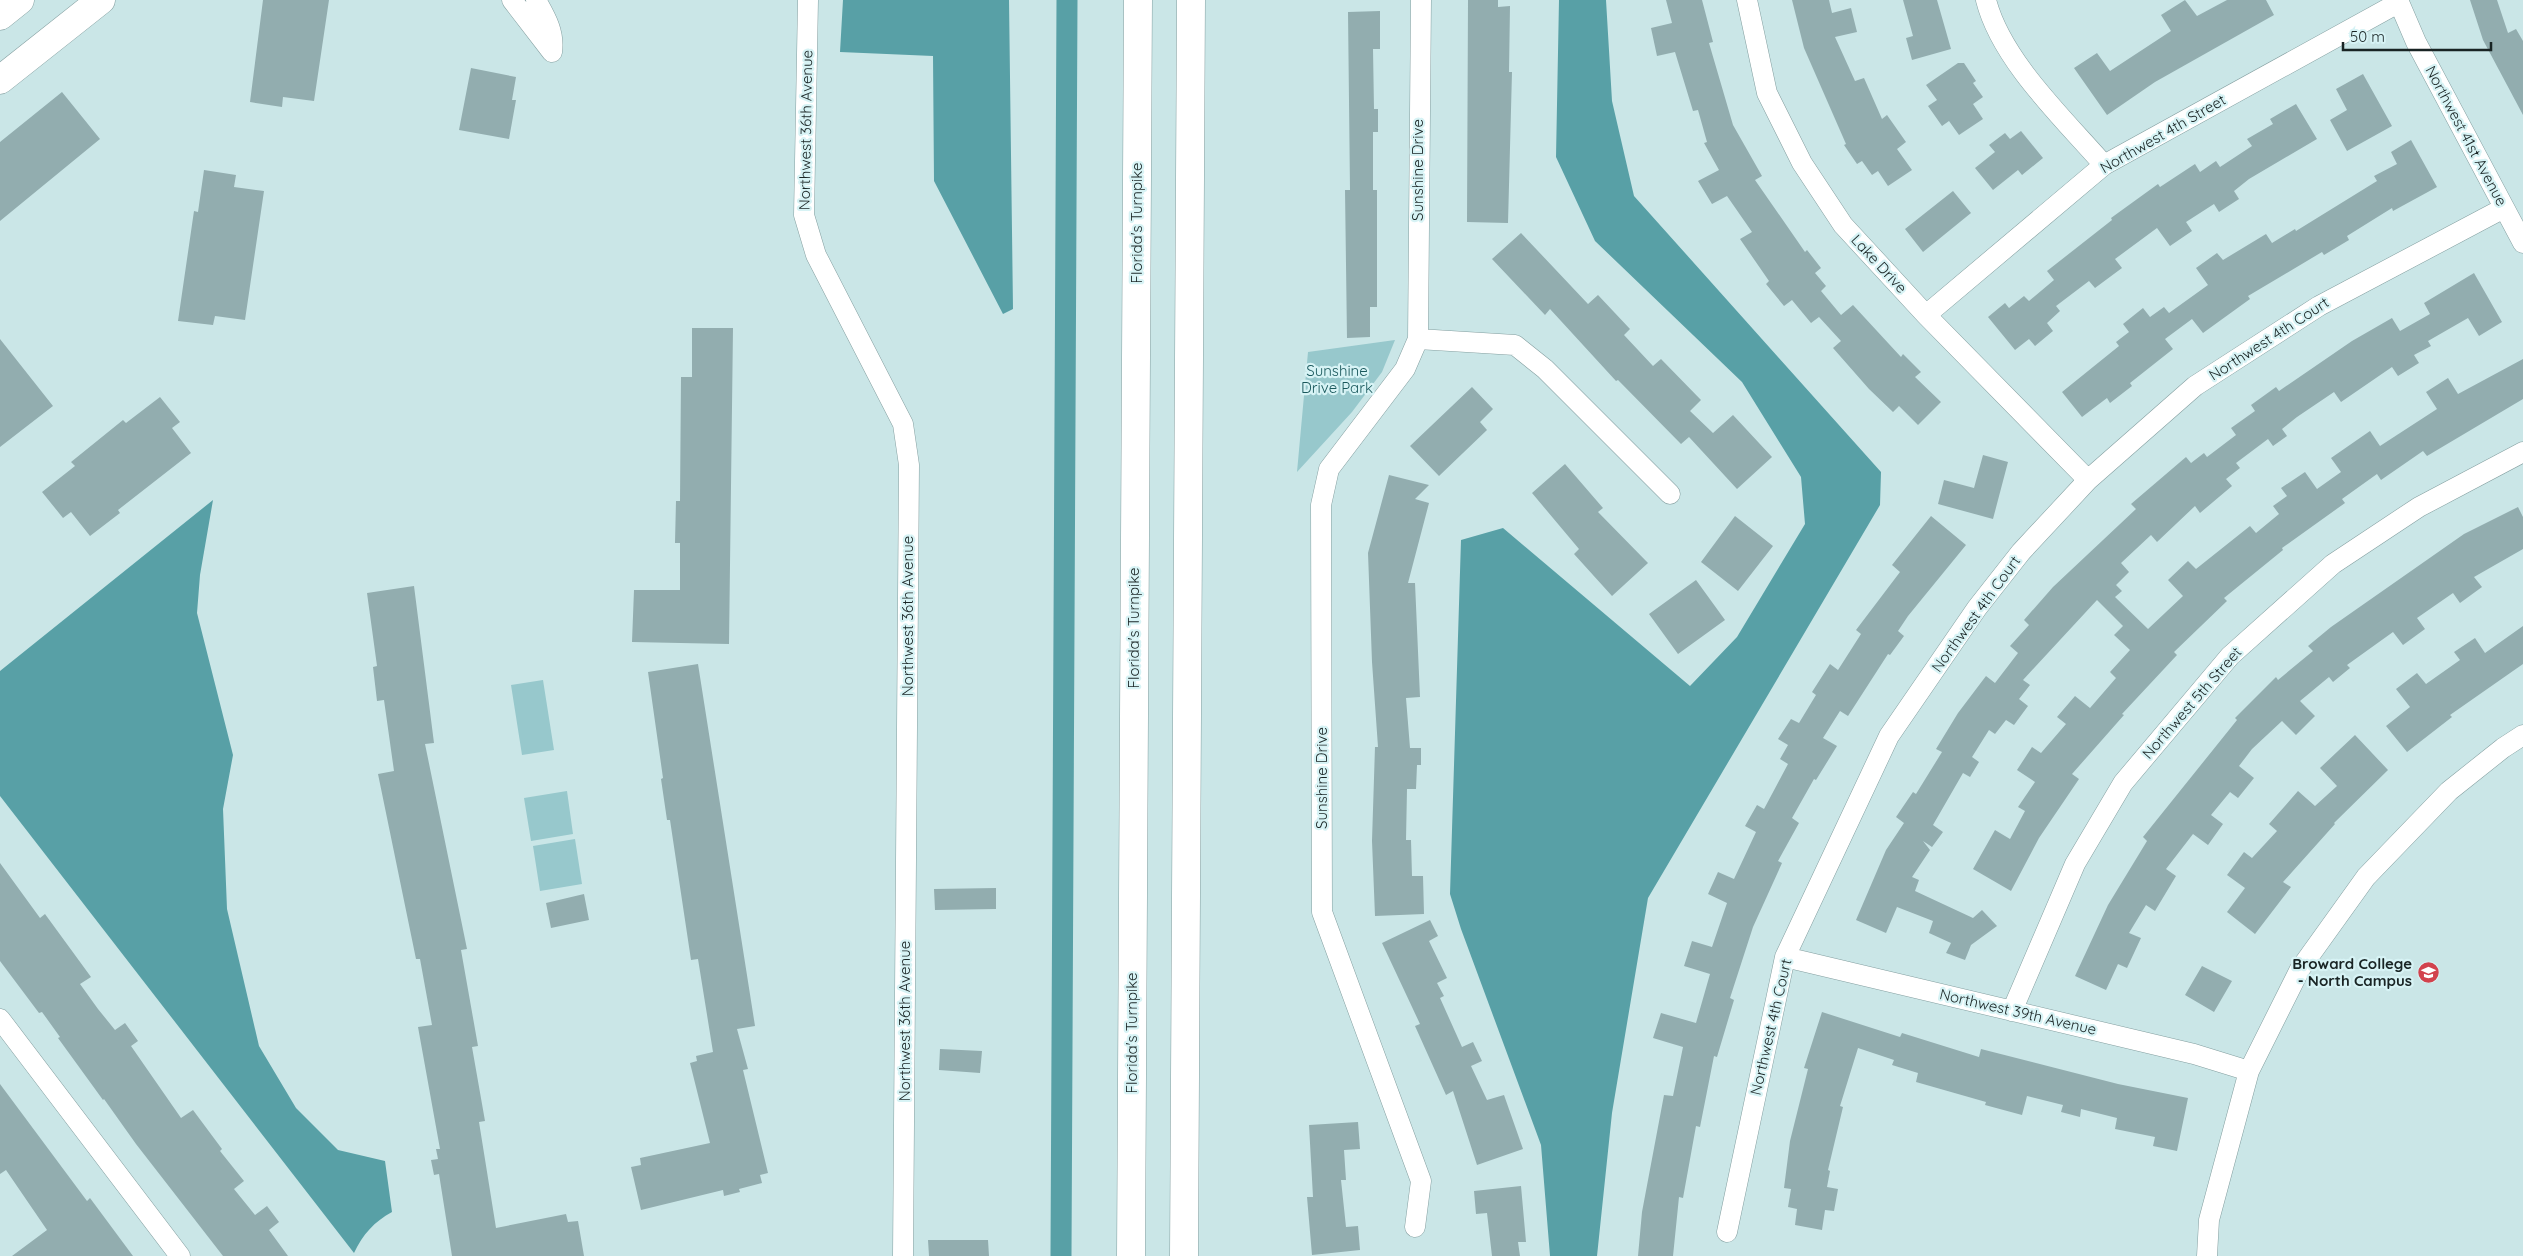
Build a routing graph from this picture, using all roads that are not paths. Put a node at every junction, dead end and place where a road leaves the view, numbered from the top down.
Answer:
1 (20, 0) edge
2 (101, 0) edge
3 (512, 0) edge
4 (536, 0) edge
5 (808, 0) edge
6 (1138, 0) edge
7 (1191, 0) edge
8 (1421, 0) edge
9 (1747, 0) edge
10 (1986, 0) edge
11 (2398, 2) edge
12 (0, 16) edge
13 (0, 80) edge
14 (2104, 165) junction
15 (2504, 208) junction
16 (2523, 243) edge
17 (1926, 315) junction
18 (1418, 339) junction
19 (2523, 452) edge
20 (2088, 480) junction
21 (1670, 494) dead end
22 (2523, 735) edge
23 (1785, 957) junction
24 (2012, 1011) junction
25 (0, 1020) edge
26 (2249, 1071) junction
27 (1415, 1227) dead end
28 (1727, 1232) dead end
29 (180, 1256) edge
30 (903, 1256) edge
31 (1131, 1256) edge
32 (1184, 1256) edge
33 (2207, 1256) edge

1 - 12 main road
2 - 13 main road
3 - 4 street
5 - 30 street, Northwest 36th Avenue
6 - 31 main road, Florida's Turnpike
7 - 32 main road
8 - 18 street, Sunshine Drive
9 - 17 street, Lake Drive
10 - 14 street
11 - 14 street, Northwest 4th Street
11 - 15 street, Northwest 41st Avenue
14 - 17 street, Northwest 4th Street
15 - 16 street, Northwest 41st Avenue
15 - 20 street, Northwest 4th Court
17 - 20 street, Lake Drive
18 - 21 street
18 - 27 street, Sunshine Drive
19 - 24 street, Northwest 5th Street
20 - 23 street, Northwest 4th Court
22 - 26 street
23 - 24 street, Northwest 39th Avenue
23 - 28 street, Northwest 4th Court
24 - 26 street, Northwest 39th Avenue
25 - 29 street
26 - 33 street

